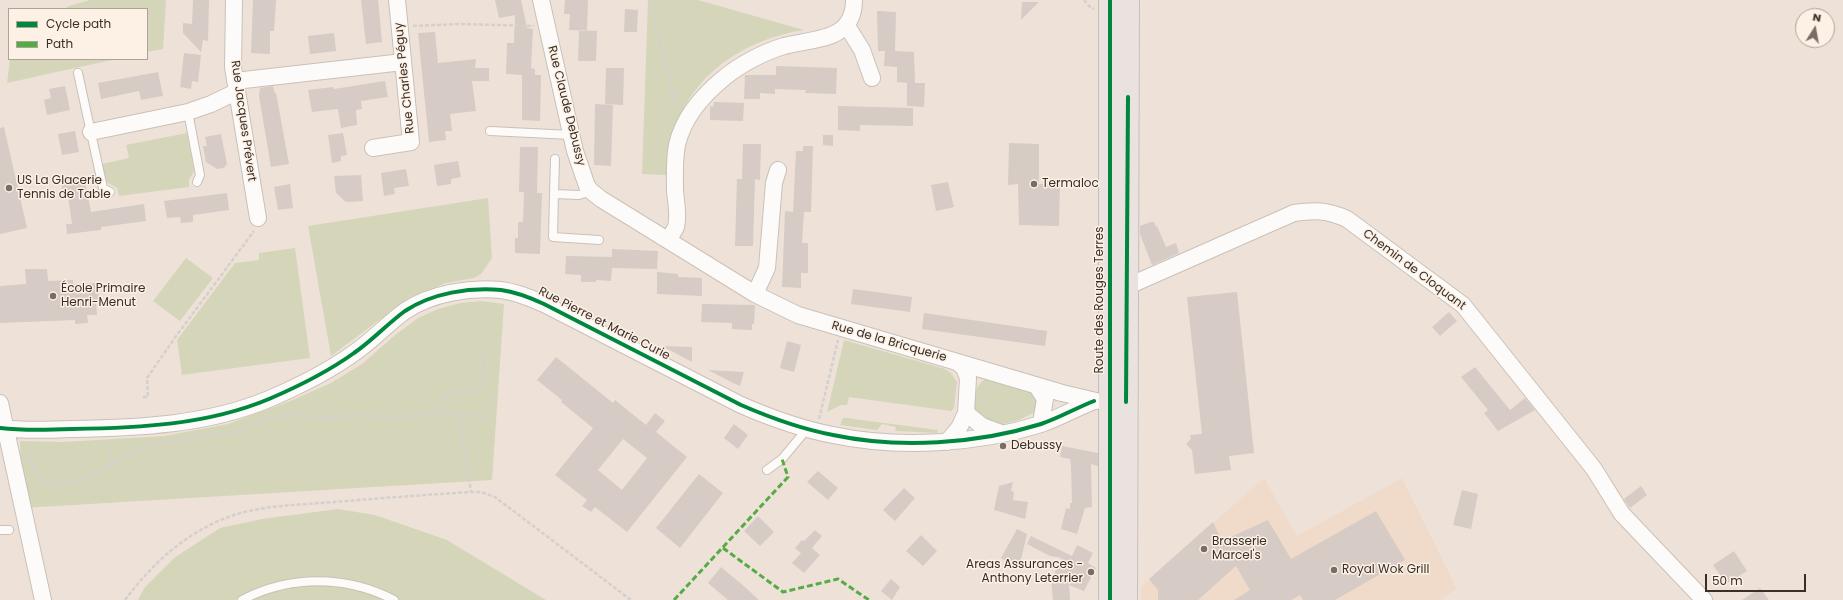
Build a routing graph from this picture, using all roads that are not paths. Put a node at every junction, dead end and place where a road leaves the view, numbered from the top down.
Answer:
1 (234, 0) edge
2 (397, 0) edge
3 (541, 0) edge
4 (854, 0) edge
5 (1110, 0) edge
6 (1128, 0) edge
7 (847, 26) junction
8 (403, 62) junction
9 (78, 72) dead end
10 (872, 78) dead end
11 (236, 87) junction
12 (188, 112) junction
13 (490, 131) dead end
14 (91, 132) junction
15 (571, 135) junction
16 (373, 148) dead end
17 (555, 159) dead end
18 (778, 170) dead end
19 (197, 182) dead end
20 (591, 191) junction
21 (110, 192) dead end
22 (554, 194) junction
23 (258, 218) road end
24 (599, 240) dead end
25 (668, 240) junction
26 (1126, 287) junction
27 (755, 294) junction
28 (957, 362) junction
29 (993, 373) junction
30 (1036, 385) junction
31 (968, 393) junction
32 (1110, 401) junction
33 (0, 403) edge
34 (966, 413) junction
35 (1041, 423) junction
36 (3, 428) edge
37 (812, 430) junction
38 (1002, 433) junction
39 (947, 442) junction
40 (767, 470) dead end
41 (0, 530) edge
42 (9, 530) dead end
43 (43, 600) edge
44 (242, 600) edge
45 (394, 600) edge
46 (1110, 600) edge
47 (1126, 600) edge
48 (1704, 600) edge

1 - 11 street, Rue Jacques Prévert
2 - 8 street, Rue Charles Péguy
3 - 15 street, Rue Claude Debussy
4 - 7 street
5 - 32 main road, Route des Rouges Terres
6 - 26 main road, Route des Rouges Terres
7 - 10 street
7 - 25 street
8 - 11 street
8 - 16 street, Rue Charles Péguy
9 - 14 lane
11 - 12 street
11 - 23 street, Rue Jacques Prévert
12 - 14 street
12 - 19 lane
13 - 15 lane
14 - 21 lane
15 - 20 street, Rue Claude Debussy
17 - 22 lane
18 - 27 street
20 - 22 lane
20 - 25 street
22 - 24 lane
25 - 27 street, Rue de la Bricquerie
26 - 32 main road, Route des Rouges Terres
26 - 48 street, Chemin de Cloquant
27 - 28 street, Rue de la Bricquerie
28 - 29 street, Rue de la Bricquerie
28 - 31 street
29 - 30 street, Rue de la Bricquerie
29 - 31 street
30 - 32 street, Rue de la Bricquerie
30 - 35 street
31 - 34 street
32 - 35 street, Rue Pierre et Marie Curie
32 - 46 main road, Route des Rouges Terres
32 - 47 main road, Route des Rouges Terres
33 - 36 street
34 - 38 street
34 - 39 street
35 - 38 street, Rue Pierre et Marie Curie
36 - 37 street, Rue Pierre et Marie Curie
36 - 43 street
37 - 39 street, Rue Pierre et Marie Curie
37 - 40 lane
38 - 39 street, Rue Pierre et Marie Curie
41 - 42 lane
44 - 45 lane

